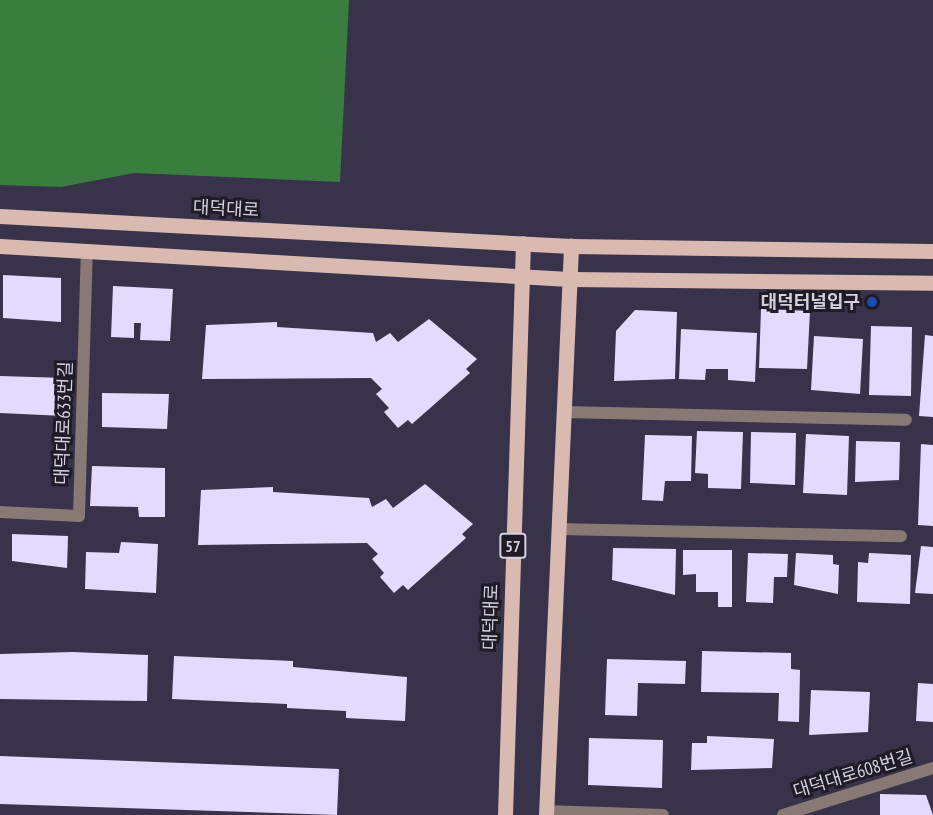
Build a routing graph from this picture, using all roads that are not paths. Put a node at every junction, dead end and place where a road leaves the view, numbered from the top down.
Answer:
1 (0, 216) edge
2 (523, 243) junction
3 (0, 246) edge
4 (571, 246) junction
5 (87, 251) junction
6 (933, 251) edge
7 (522, 277) junction
8 (569, 279) junction
9 (933, 283) edge
10 (563, 412) junction
11 (906, 420) dead end
12 (0, 512) edge
13 (558, 529) junction
14 (901, 536) dead end
15 (933, 768) edge
16 (546, 813) edge
17 (504, 815) edge
18 (663, 815) edge
19 (783, 815) edge

1 - 2 main road, 대덕대로
2 - 4 main road, 대덕대로
2 - 7 main road, 대덕대로 / 57
3 - 5 main road
4 - 6 main road, 대덕대로
4 - 8 main road
5 - 7 main road
5 - 12 street, 대덕대로633번길
7 - 8 main road
7 - 17 main road, 대덕대로 / 57
8 - 9 main road
8 - 10 main road
10 - 11 street
10 - 13 main road
13 - 14 street
13 - 16 main road
15 - 19 street, 대덕대로608번길
16 - 18 street

